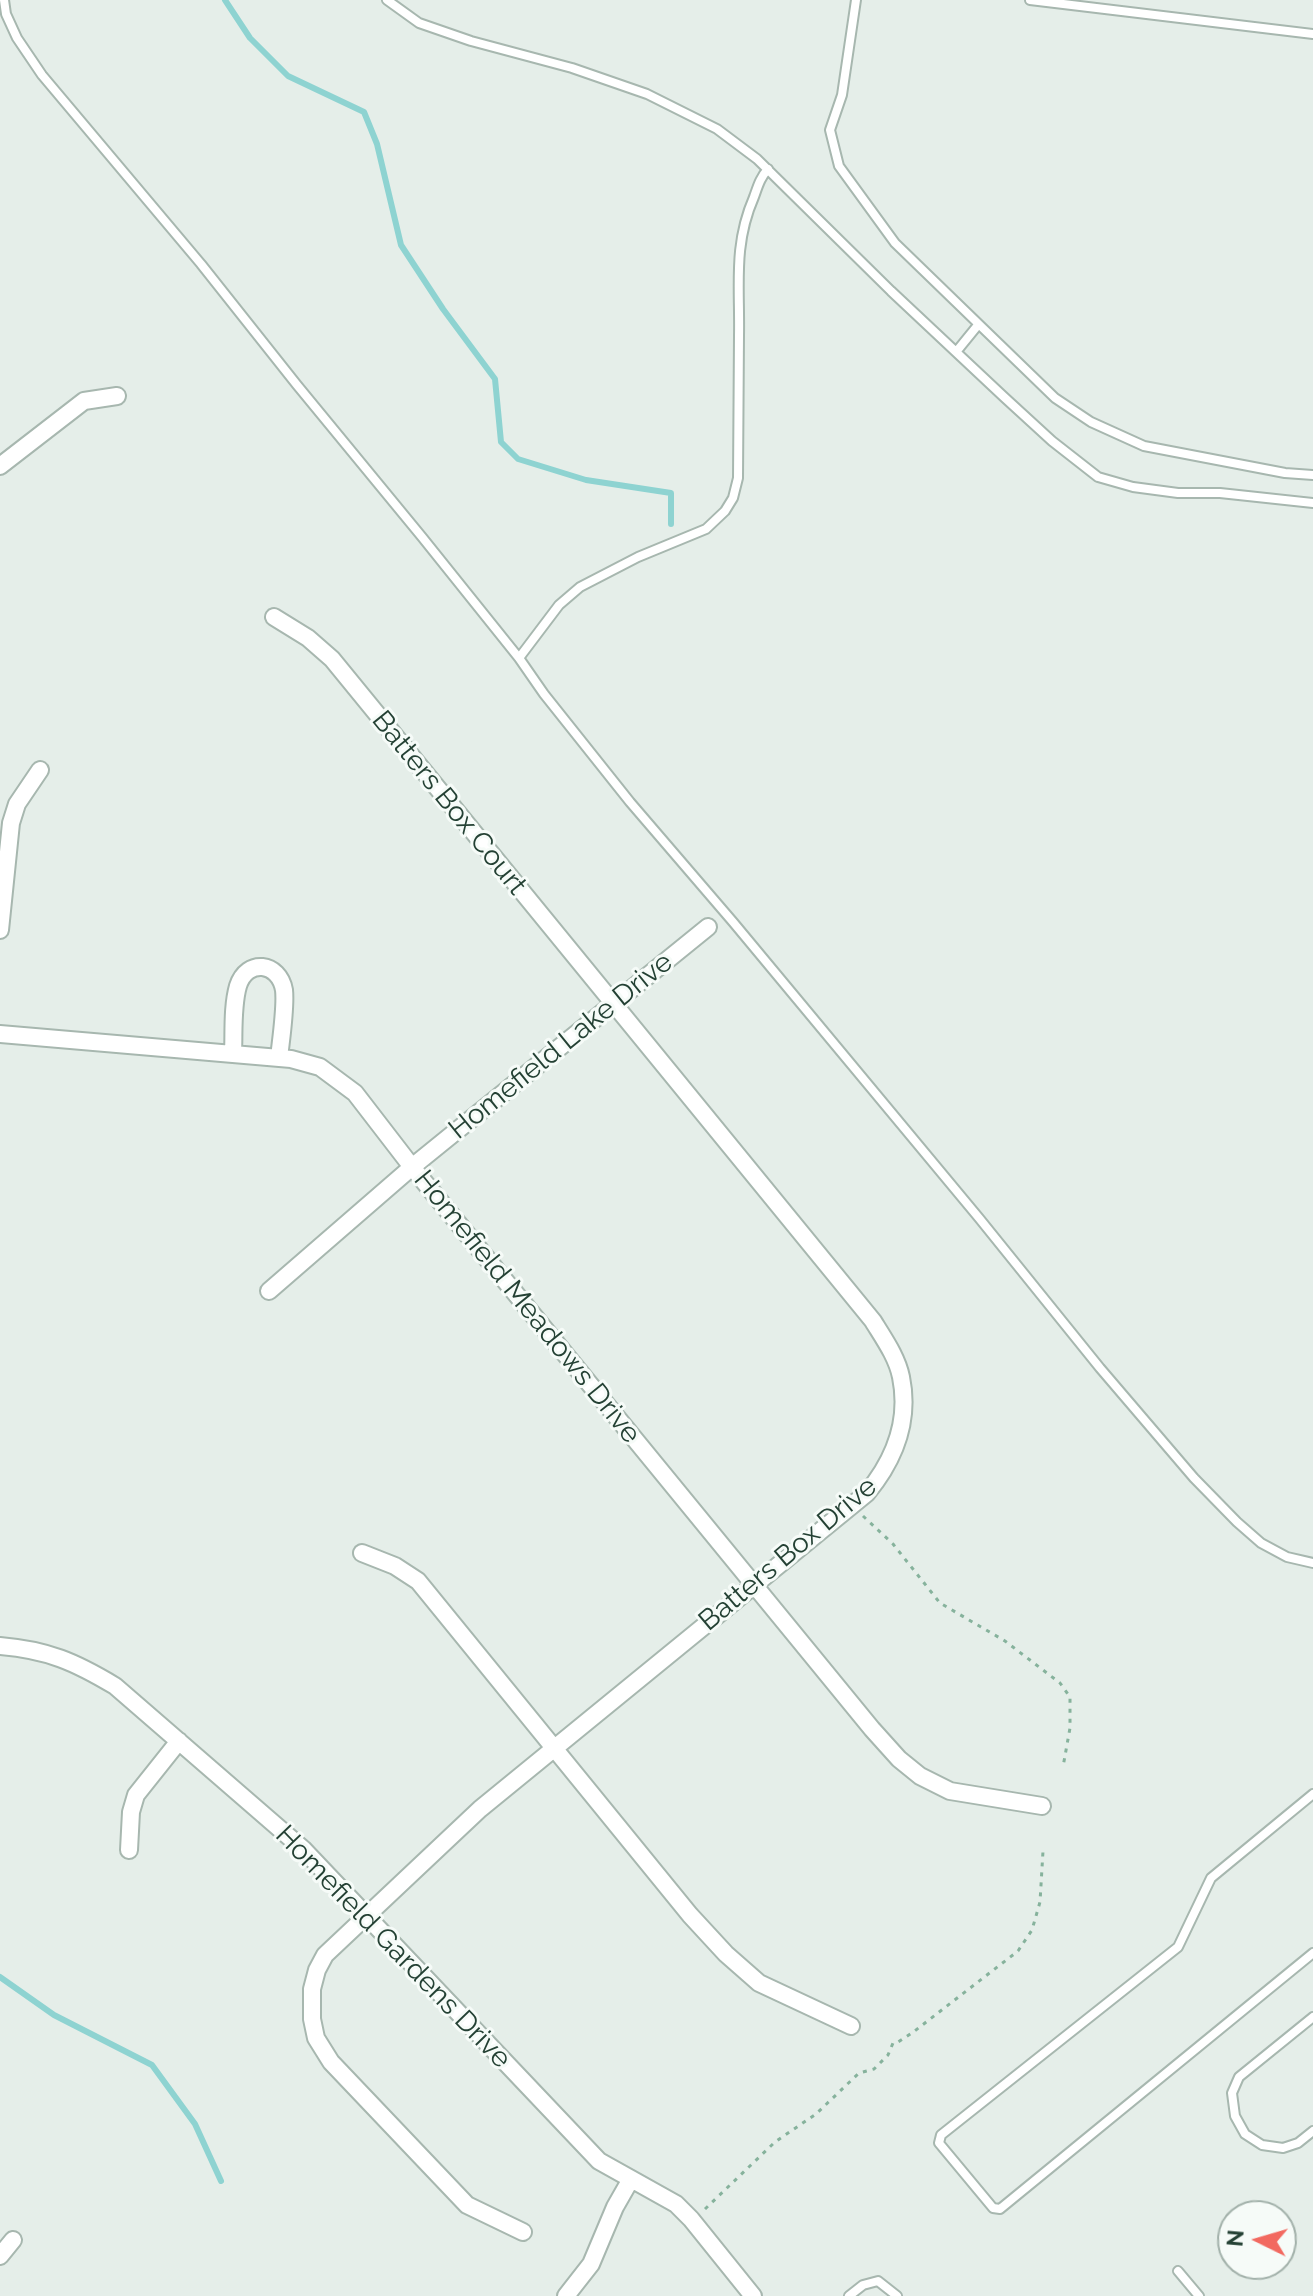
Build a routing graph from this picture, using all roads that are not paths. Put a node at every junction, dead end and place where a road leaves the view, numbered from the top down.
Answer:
1 (4, 0) edge
2 (387, 0) edge
3 (856, 0) edge
4 (1030, 0) edge
5 (1313, 34) edge
6 (768, 169) junction
7 (978, 325) junction
8 (956, 352) junction
9 (117, 396) dead end
10 (0, 466) edge
11 (1313, 475) edge
12 (1313, 503) edge
13 (274, 617) dead end
14 (519, 658) junction
15 (40, 770) dead end
16 (708, 927) dead end
17 (0, 930) edge
18 (612, 1003) junction
19 (0, 1034) edge
20 (233, 1054) junction
21 (279, 1058) junction
22 (412, 1167) junction
23 (269, 1291) dead end
24 (362, 1553) dead end
25 (1313, 1563) edge
26 (755, 1585) junction
27 (0, 1646) edge
28 (179, 1741) junction
29 (554, 1748) junction
30 (1313, 1794) edge
31 (1042, 1806) dead end
32 (129, 1850) dead end
33 (366, 1915) junction
34 (1313, 1953) edge
35 (1313, 2017) edge
36 (851, 2026) dead end
37 (1313, 2131) edge
38 (631, 2179) junction
39 (523, 2232) dead end
40 (13, 2240) dead end
41 (0, 2256) edge
42 (1178, 2271) dead end
43 (566, 2296) edge
44 (753, 2296) edge
45 (849, 2296) edge
46 (897, 2296) edge
47 (1199, 2296) edge

1 - 14 lane
2 - 6 lane
3 - 7 lane
4 - 5 lane
6 - 8 lane
6 - 14 lane
7 - 8 lane
7 - 11 lane
8 - 12 lane
9 - 10 street
13 - 18 street, Batters Box Court
14 - 25 lane
15 - 17 street
16 - 18 street, Homefield Lake Drive
18 - 22 street, Homefield Lake Drive
18 - 26 street, Batters Box Drive
19 - 20 street, Homefield Meadows Drive
20 - 21 street, Homefield Meadows Drive
20 - 21 street
21 - 22 street, Homefield Meadows Drive
22 - 23 street, Homefield Lake Drive
22 - 26 street, Homefield Meadows Drive
24 - 29 street
26 - 29 street, Batters Box Drive
26 - 31 street, Homefield Meadows Drive
27 - 28 street, Homefield Gardens Drive
28 - 32 street
28 - 33 street, Homefield Gardens Drive
29 - 33 street, Batters Box Drive
29 - 36 street
30 - 34 lane
33 - 38 street, Homefield Gardens Drive
33 - 39 street, Batters Box Drive
35 - 37 lane
38 - 43 street
38 - 44 street, Homefield Gardens Drive
40 - 41 street
42 - 47 lane
45 - 46 lane

